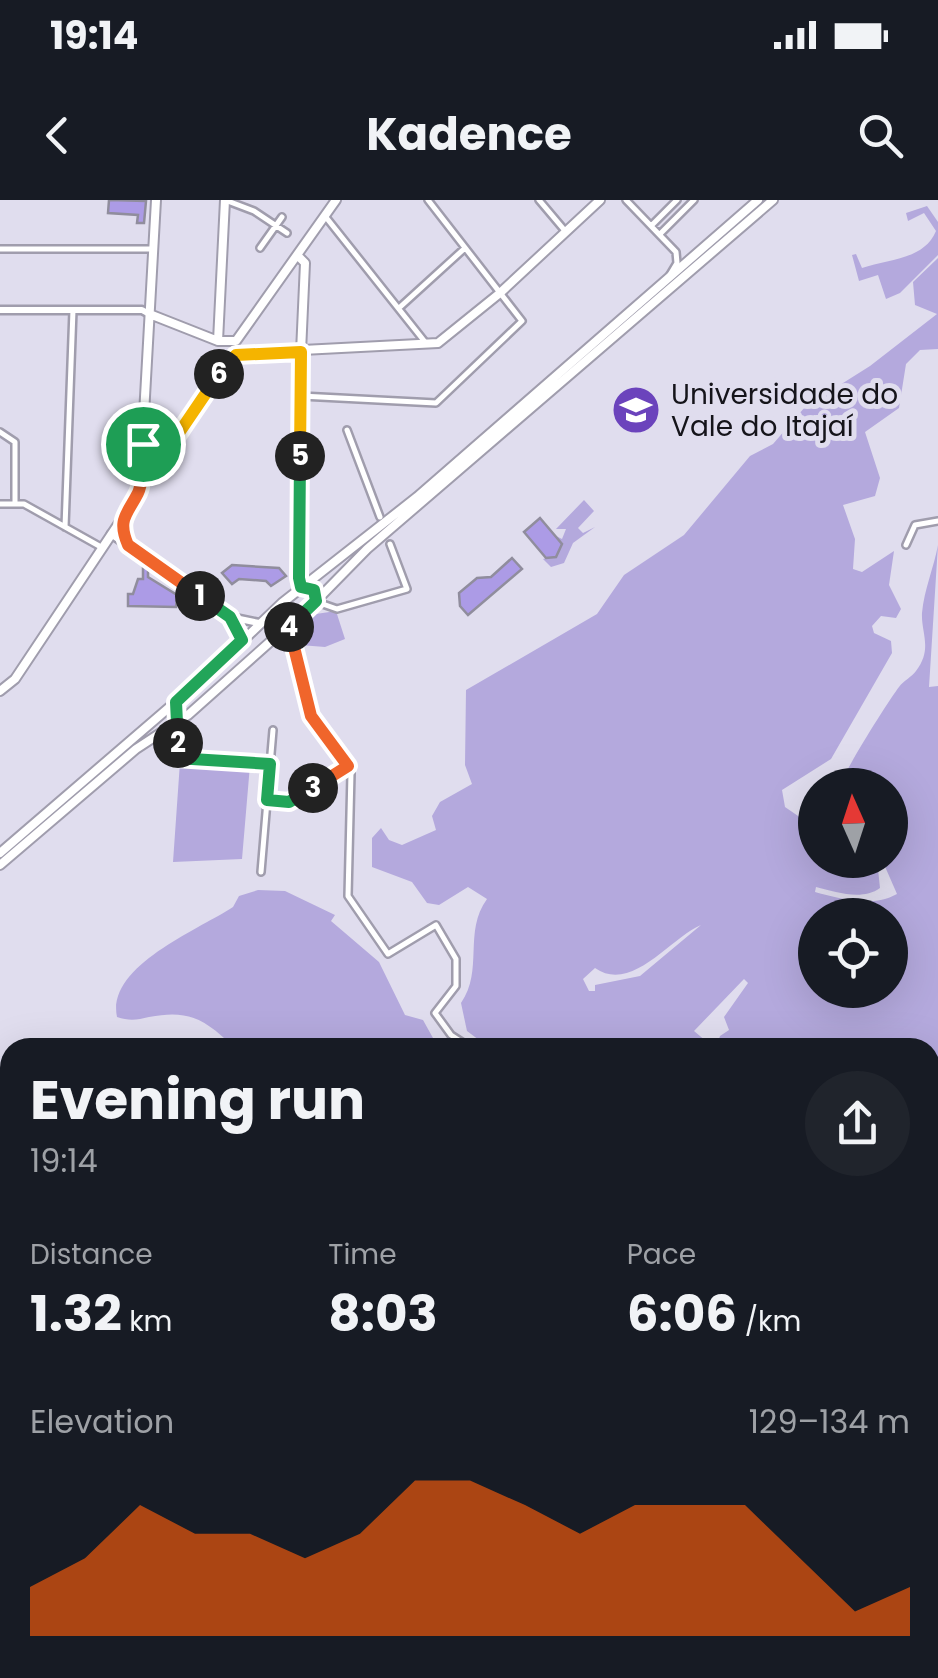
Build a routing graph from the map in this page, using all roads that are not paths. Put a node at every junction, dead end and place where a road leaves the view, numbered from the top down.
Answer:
1 (156, 200) edge
2 (226, 200) edge
3 (336, 200) edge
4 (428, 200) edge
5 (539, 200) edge
6 (600, 200) edge
7 (626, 200) edge
8 (677, 200) edge
9 (694, 200) edge
10 (758, 200) edge
11 (773, 200) edge
12 (325, 216) junction
13 (282, 217) dead end
14 (652, 225) junction
15 (276, 226) junction
16 (566, 232) junction
17 (287, 233) dead end
18 (660, 234) junction
19 (154, 248) junction
20 (260, 248) dead end
21 (465, 248) junction
22 (0, 249) edge
23 (298, 256) junction
24 (667, 281) junction
25 (500, 293) junction
26 (399, 308) junction
27 (0, 310) edge
28 (74, 310) junction
29 (152, 315) junction
30 (218, 341) junction
31 (427, 345) junction
32 (301, 352) junction
33 (301, 396) junction
34 (347, 430) dead end
35 (0, 432) edge
36 (143, 444) junction
37 (166, 452) junction
38 (142, 464) junction
39 (156, 467) junction
40 (140, 491) junction
41 (15, 503) junction
42 (0, 504) edge
43 (122, 515) junction
44 (380, 517) dead end
45 (938, 522) edge
46 (65, 527) junction
47 (110, 533) junction
48 (390, 544) dead end
49 (128, 545) junction
50 (906, 545) dead end
51 (101, 547) junction
52 (301, 587) junction
53 (316, 601) junction
54 (230, 617) junction
55 (259, 623) junction
56 (289, 626) junction
57 (242, 640) junction
58 (0, 678) edge
59 (15, 678) junction
60 (0, 691) edge
61 (176, 702) junction
62 (177, 723) junction
63 (273, 730) dead end
64 (270, 764) junction
65 (348, 766) junction
66 (267, 800) junction
67 (0, 853) edge
68 (0, 866) edge
69 (261, 872) dead end
70 (455, 1038) edge

1 - 19 main road
2 - 15 street
2 - 30 main road
3 - 12 main road
4 - 21 street
5 - 16 street
6 - 16 main road
7 - 14 street
8 - 14 street
9 - 18 street
10 - 24 main road
11 - 53 main road
12 - 23 main road
12 - 26 street
13 - 15 street
14 - 18 street
15 - 17 street
15 - 20 street
16 - 25 main road
18 - 24 street
19 - 22 street
19 - 29 main road
21 - 25 street
21 - 26 street
23 - 30 main road
23 - 32 main road
24 - 52 main road
25 - 31 main road
25 - 33 street
26 - 31 street
27 - 28 street
28 - 29 street
28 - 46 street
29 - 30 main road
29 - 36 main road
31 - 32 main road
32 - 33 street
32 - 37 main road
33 - 52 street
34 - 44 street
35 - 41 street
36 - 37 main road
36 - 38 main road
37 - 39 main road
38 - 39 main road
38 - 40 main road
39 - 40 main road
40 - 43 main road
41 - 42 street
41 - 46 street
43 - 47 main road
43 - 49 street
45 - 50 street
46 - 51 street
47 - 49 street
47 - 51 main road
48 - 53 street
49 - 54 street
51 - 59 main road
52 - 53 main road
52 - 55 main road
53 - 56 main road
54 - 55 street
54 - 57 street
55 - 57 main road
56 - 62 main road
56 - 65 street
57 - 61 main road
58 - 59 main road
59 - 60 main road
61 - 62 main road
61 - 67 main road
62 - 64 street
62 - 68 main road
63 - 64 street
64 - 66 street
65 - 66 street
65 - 70 street
66 - 69 street

